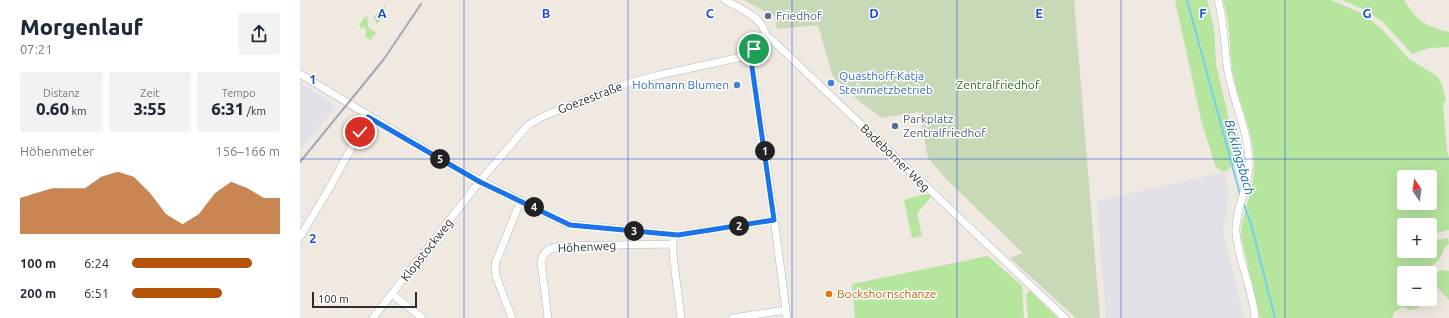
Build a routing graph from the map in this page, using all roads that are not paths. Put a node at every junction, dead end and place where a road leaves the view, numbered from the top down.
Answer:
1 (725, 0) edge
2 (1218, 0) edge
3 (766, 36) junction
4 (750, 53) junction
5 (300, 74) edge
6 (368, 117) junction
7 (480, 182) junction
8 (520, 200) junction
9 (774, 220) junction
10 (678, 235) junction
11 (300, 237) edge
12 (672, 244) junction
13 (392, 294) junction
14 (786, 310) junction
15 (373, 318) edge
16 (422, 318) edge
17 (512, 318) edge
18 (548, 318) edge
19 (681, 318) edge
20 (733, 318) edge
21 (787, 318) edge
22 (1065, 318) edge
23 (1255, 318) edge

1 - 3 street, Badeborner Weg
2 - 23 street
3 - 4 street, Goezestraße
3 - 22 street, Badeborner Weg
4 - 7 street, Goezestraße
4 - 9 street
5 - 6 street
6 - 7 street
6 - 11 street
7 - 8 street
7 - 13 street, Klopstockweg
8 - 10 street
8 - 17 street
9 - 10 street
9 - 14 street
10 - 12 street
12 - 18 street, Höhenweg
12 - 19 street
13 - 15 street, Klopstockweg
13 - 16 street
14 - 20 street
14 - 21 street

